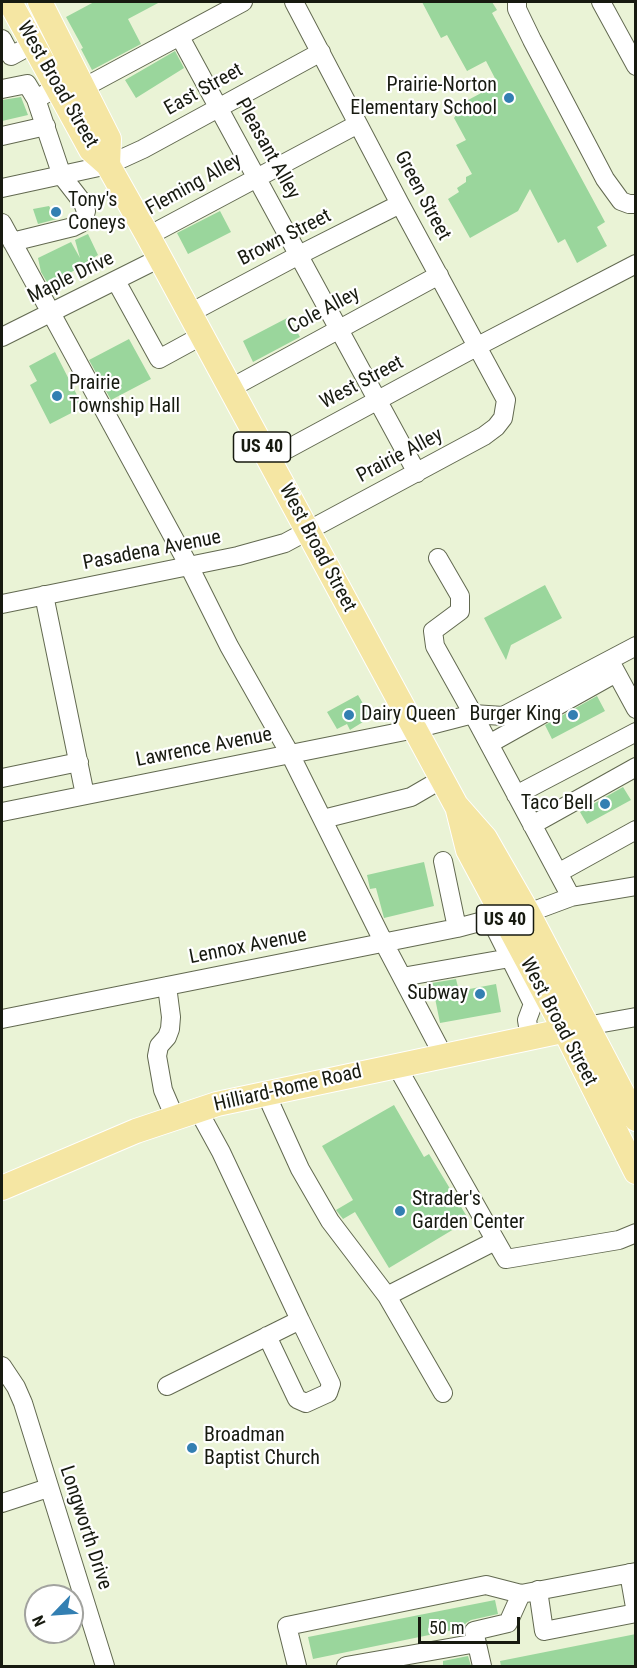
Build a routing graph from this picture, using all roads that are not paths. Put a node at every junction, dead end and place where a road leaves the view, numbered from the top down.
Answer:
1 (10, 2) edge
2 (40, 2) edge
3 (243, 2) edge
4 (294, 2) edge
5 (517, 2) edge
6 (601, 2) edge
7 (180, 37) junction
8 (2, 39) edge
9 (33, 44) junction
10 (321, 52) junction
11 (636, 66) edge
12 (83, 88) junction
13 (2, 89) edge
14 (46, 93) junction
15 (219, 108) junction
16 (358, 124) junction
17 (46, 126) junction
18 (2, 136) edge
19 (108, 165) junction
20 (62, 176) junction
21 (257, 177) junction
22 (2, 188) edge
23 (400, 204) junction
24 (636, 204) edge
25 (2, 223) edge
26 (148, 236) junction
27 (12, 242) junction
28 (299, 255) junction
29 (160, 258) junction
30 (636, 264) edge
31 (439, 275) junction
32 (116, 281) junction
33 (190, 313) junction
34 (51, 314) junction
35 (339, 329) junction
36 (202, 335) junction
37 (2, 337) edge
38 (478, 346) junction
39 (231, 388) junction
40 (377, 401) junction
41 (506, 412) joint
42 (269, 459) junction
43 (417, 473) junction
44 (308, 531) junction
45 (438, 558) dead end
46 (189, 566) junction
47 (45, 596) junction
48 (2, 604) edge
49 (636, 646) edge
50 (613, 666) junction
51 (636, 709) edge
52 (473, 714) junction
53 (415, 729) junction
54 (636, 732) edge
55 (489, 744) junction
56 (290, 754) junction
57 (79, 762) junction
58 (636, 767) edge
59 (2, 778) edge
60 (442, 779) junction
61 (85, 795) junction
62 (516, 795) junction
63 (456, 805) junction
64 (2, 812) edge
65 (322, 819) junction
66 (532, 825) junction
67 (636, 830) edge
68 (442, 861) dead end
69 (558, 873) junction
70 (636, 886) edge
71 (572, 897) junction
72 (528, 913) junction
73 (496, 918) junction
74 (457, 928) junction
75 (384, 943) junction
76 (510, 958) junction
77 (402, 977) junction
78 (167, 986) junction
79 (636, 1017) edge
80 (2, 1019) edge
81 (575, 1028) junction
82 (530, 1038) junction
83 (443, 1055) junction
84 (396, 1065) junction
85 (266, 1094) junction
86 (198, 1110) junction
87 (175, 1118) junction
88 (636, 1119) edge
89 (636, 1172) edge
90 (2, 1188) edge
91 (636, 1233) edge
92 (495, 1241) junction
93 (387, 1296) junction
94 (300, 1320) junction
95 (267, 1336) junction
96 (2, 1366) edge
97 (167, 1386) dead end
98 (443, 1393) dead end
99 (48, 1488) junction
100 (2, 1503) edge
101 (632, 1573) edge
102 (530, 1592) junction
103 (636, 1613) edge
104 (477, 1643) junction
105 (105, 1666) edge
106 (297, 1666) edge
107 (346, 1666) edge
108 (482, 1666) edge

1 - 9 main road, West Broad Street / US 40
2 - 12 main road, West Broad Street / US 40
3 - 7 street
4 - 10 street, Green Street
5 - 24 street
6 - 11 street
7 - 12 street
7 - 15 street, Pleasant Alley
8 - 9 street
9 - 14 main road, West Broad Street / US 40
10 - 15 street, East Street
10 - 16 street, Green Street
12 - 19 main road, West Broad Street / US 40
13 - 14 street
14 - 17 street
14 - 19 main road, West Broad Street / US 40
15 - 19 street, East Street
15 - 21 street, Pleasant Alley
16 - 21 street, Fleming Alley
16 - 23 street, Green Street
17 - 18 street
17 - 20 street
19 - 20 street, East Street
19 - 26 main road, West Broad Street / US 40
20 - 22 street, East Street
20 - 27 street
21 - 26 street, Fleming Alley
21 - 28 street, Pleasant Alley
23 - 28 street, Brown Street
23 - 31 street, Green Street
25 - 27 street
26 - 29 main road, West Broad Street / US 40
27 - 34 street
28 - 33 street, Brown Street
28 - 35 street, Pleasant Alley
29 - 32 street, Maple Drive
29 - 33 main road, West Broad Street / US 40
30 - 38 street, West Street
31 - 35 street, Cole Alley
31 - 38 street, Green Street
32 - 34 street, Maple Drive
32 - 36 street
33 - 36 main road, West Broad Street / US 40
34 - 37 street, Maple Drive
34 - 46 street
35 - 39 street, Cole Alley
35 - 40 street, Pleasant Alley
36 - 39 main road, West Broad Street / US 40
38 - 40 street, West Street
38 - 41 street, Green Street
39 - 42 main road, West Broad Street / US 40
40 - 42 street, West Street
40 - 43 street, Pleasant Alley
41 - 43 street, Prairie Alley
42 - 44 main road, West Broad Street / US 40
43 - 44 street, Prairie Alley
44 - 46 street, Pasadena Avenue
44 - 53 main road, West Broad Street / US 40
45 - 52 street
46 - 47 street, Pasadena Avenue
46 - 56 street
47 - 48 street, Pasadena Avenue
47 - 57 street
49 - 50 street
50 - 51 street
50 - 52 street, Lawrence Avenue
50 - 55 street
52 - 53 street, Lawrence Avenue
52 - 55 street
53 - 56 street, Lawrence Avenue
53 - 60 main road, West Broad Street / US 40
54 - 62 street
55 - 62 street
56 - 61 street, Lawrence Avenue
56 - 65 street
57 - 59 street
57 - 61 street
58 - 66 street
60 - 63 main road, West Broad Street / US 40
60 - 65 street
61 - 64 street, Lawrence Avenue
62 - 66 street
63 - 72 main road, West Broad Street / US 40
63 - 73 main road, West Broad Street / US 40
65 - 75 street
66 - 69 street
67 - 69 street
68 - 74 street
69 - 71 street
70 - 71 street
71 - 72 street
72 - 81 main road, West Broad Street / US 40
73 - 74 street, Lennox Avenue
73 - 76 street
73 - 81 main road, West Broad Street / US 40
74 - 75 street, Lennox Avenue
75 - 77 street
75 - 78 street, Lennox Avenue
76 - 77 street
76 - 82 street
77 - 83 street
78 - 80 street, Lennox Avenue
78 - 87 street
79 - 81 street
81 - 82 main road, Hilliard-Rome Road
81 - 88 main road, West Broad Street / US 40
81 - 89 main road, West Broad Street / US 40
82 - 83 main road, Hilliard-Rome Road
83 - 84 main road, Hilliard-Rome Road
84 - 85 main road, Hilliard-Rome Road
84 - 92 street
85 - 86 main road, Hilliard-Rome Road
85 - 93 street
86 - 87 main road, Hilliard-Rome Road
86 - 94 street
87 - 90 main road, Hilliard-Rome Road
91 - 92 street
92 - 93 street
93 - 98 street
94 - 95 street
94 - 95 street
95 - 97 street
96 - 99 street, Longworth Drive
99 - 100 street
99 - 105 street, Longworth Drive
101 - 102 street
101 - 103 street
102 - 103 street
102 - 104 street
102 - 106 street
104 - 107 street
104 - 108 street

